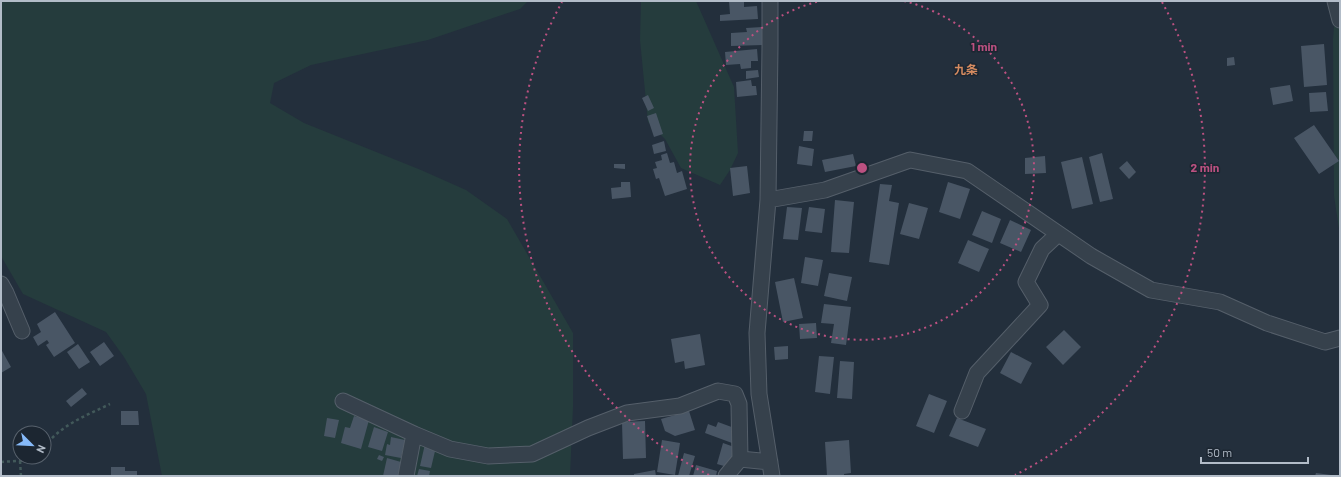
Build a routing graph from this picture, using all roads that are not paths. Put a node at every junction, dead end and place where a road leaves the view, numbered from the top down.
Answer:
1 (770, 1) edge
2 (1335, 1) edge
3 (1340, 20) edge
4 (768, 200) junction
5 (1058, 234) junction
6 (1, 284) edge
7 (22, 331) dead end
8 (1340, 338) edge
9 (343, 401) dead end
10 (962, 411) dead end
11 (414, 434) junction
12 (740, 459) junction
13 (771, 469) edge
14 (406, 476) edge
15 (726, 476) edge

1 - 4 street
2 - 3 street
4 - 5 street
4 - 13 street
5 - 8 street
5 - 10 street
6 - 7 street
9 - 11 street
11 - 12 street
11 - 14 street
12 - 13 street
12 - 15 street

